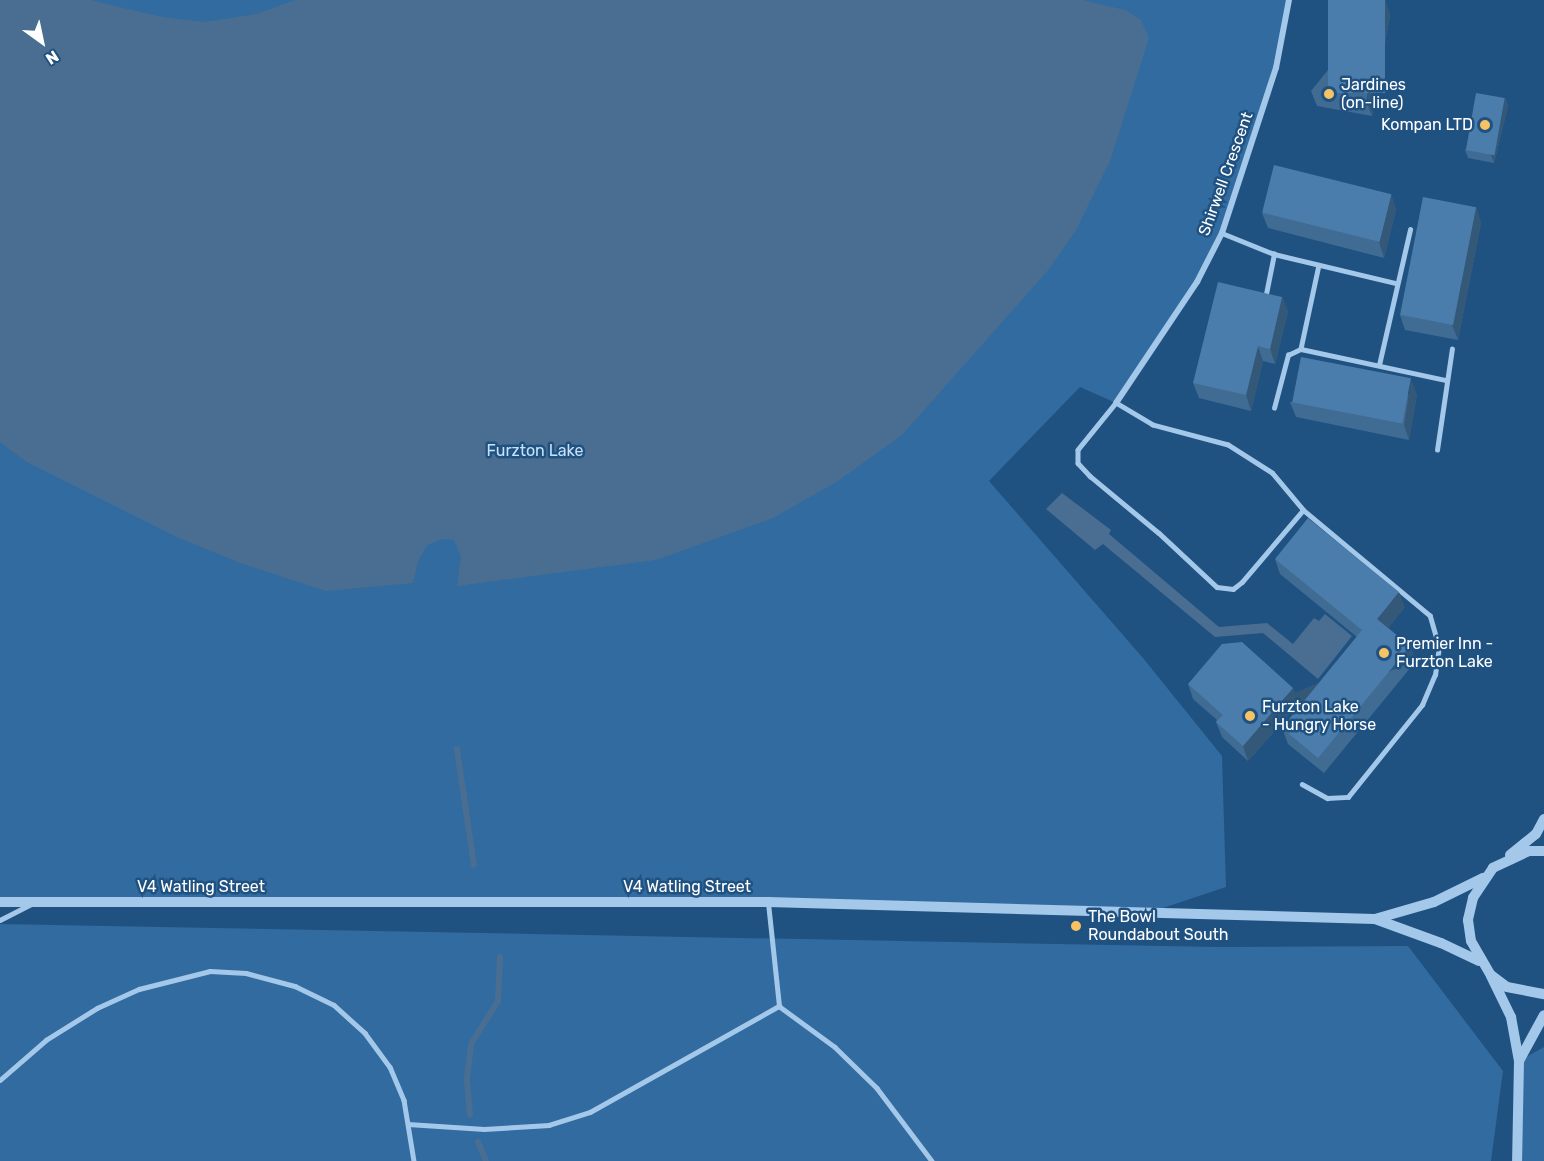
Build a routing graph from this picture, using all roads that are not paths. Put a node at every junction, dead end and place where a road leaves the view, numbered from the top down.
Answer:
1 (1289, 0) edge
2 (1410, 230) dead end
3 (1222, 233) junction
4 (1274, 254) junction
5 (1319, 265) junction
6 (1396, 283) junction
7 (1265, 301) edge
8 (1301, 349) junction
9 (1452, 349) dead end
10 (1379, 365) junction
11 (1446, 380) junction
12 (1116, 403) junction
13 (1274, 408) dead end
14 (1437, 450) dead end
15 (1303, 510) junction
16 (1302, 784) dead end
17 (1544, 819) edge
18 (1544, 851) edge
19 (1505, 859) junction
20 (1483, 878) junction
21 (0, 902) edge
22 (35, 902) junction
23 (768, 902) junction
24 (1375, 919) junction
25 (0, 920) edge
26 (1479, 961) junction
27 (1491, 975) junction
28 (1544, 994) edge
29 (779, 1006) junction
30 (1544, 1015) edge
31 (1519, 1061) junction
32 (0, 1080) edge
33 (408, 1124) junction
34 (414, 1161) edge
35 (932, 1161) edge
36 (1516, 1161) edge

1 - 3 street, Shirwell Crescent
2 - 6 lane
3 - 4 lane
3 - 12 street, Shirwell Crescent
4 - 5 lane
4 - 7 lane
5 - 6 lane
5 - 8 lane
6 - 10 lane
8 - 10 lane
8 - 13 lane
9 - 11 lane
10 - 11 lane
11 - 14 lane
12 - 15 lane
12 - 15 lane
15 - 16 lane
17 - 19 street
18 - 19 street
19 - 20 street
20 - 24 street, V4 Watling Street
20 - 26 street
21 - 22 street, V4 Watling Street
22 - 23 street, V4 Watling Street
22 - 25 lane
23 - 24 street, V4 Watling Street
23 - 29 lane
24 - 26 street, V4 Watling Street
26 - 27 street
27 - 28 street
27 - 31 street
29 - 33 lane
29 - 35 lane
30 - 31 street
31 - 36 street
32 - 33 lane
33 - 34 lane

